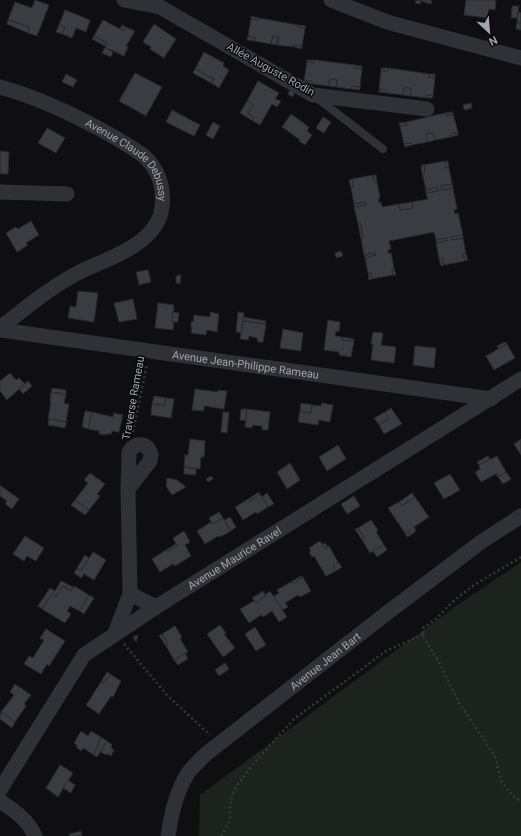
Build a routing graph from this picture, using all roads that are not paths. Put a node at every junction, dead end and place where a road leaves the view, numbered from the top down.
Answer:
1 (124, 0) edge
2 (331, 0) edge
3 (521, 58) edge
4 (0, 87) edge
5 (313, 95) junction
6 (427, 109) dead end
7 (383, 149) dead end
8 (0, 192) edge
9 (67, 194) dead end
10 (0, 329) edge
11 (521, 379) edge
12 (491, 399) junction
13 (128, 490) junction
14 (521, 516) edge
15 (130, 594) junction
16 (156, 607) junction
17 (115, 633) junction
18 (0, 790) edge
19 (0, 801) edge
20 (35, 836) edge
21 (168, 836) edge

1 - 5 street, Allée Auguste Rodin
2 - 3 street
4 - 10 street, Avenue Claude Debussy
5 - 6 street, Allée Auguste Rodin
5 - 7 lane
8 - 9 street
10 - 12 street, Avenue Jean-Philippe Rameau
11 - 12 street, Avenue Maurice Ravel
12 - 16 street, Avenue Maurice Ravel
13 - 13 street
13 - 15 street
14 - 21 street, Avenue Jean Bart
15 - 16 street
15 - 17 street
16 - 17 street, Avenue Maurice Ravel
17 - 18 street, Avenue Maurice Ravel
19 - 20 street

